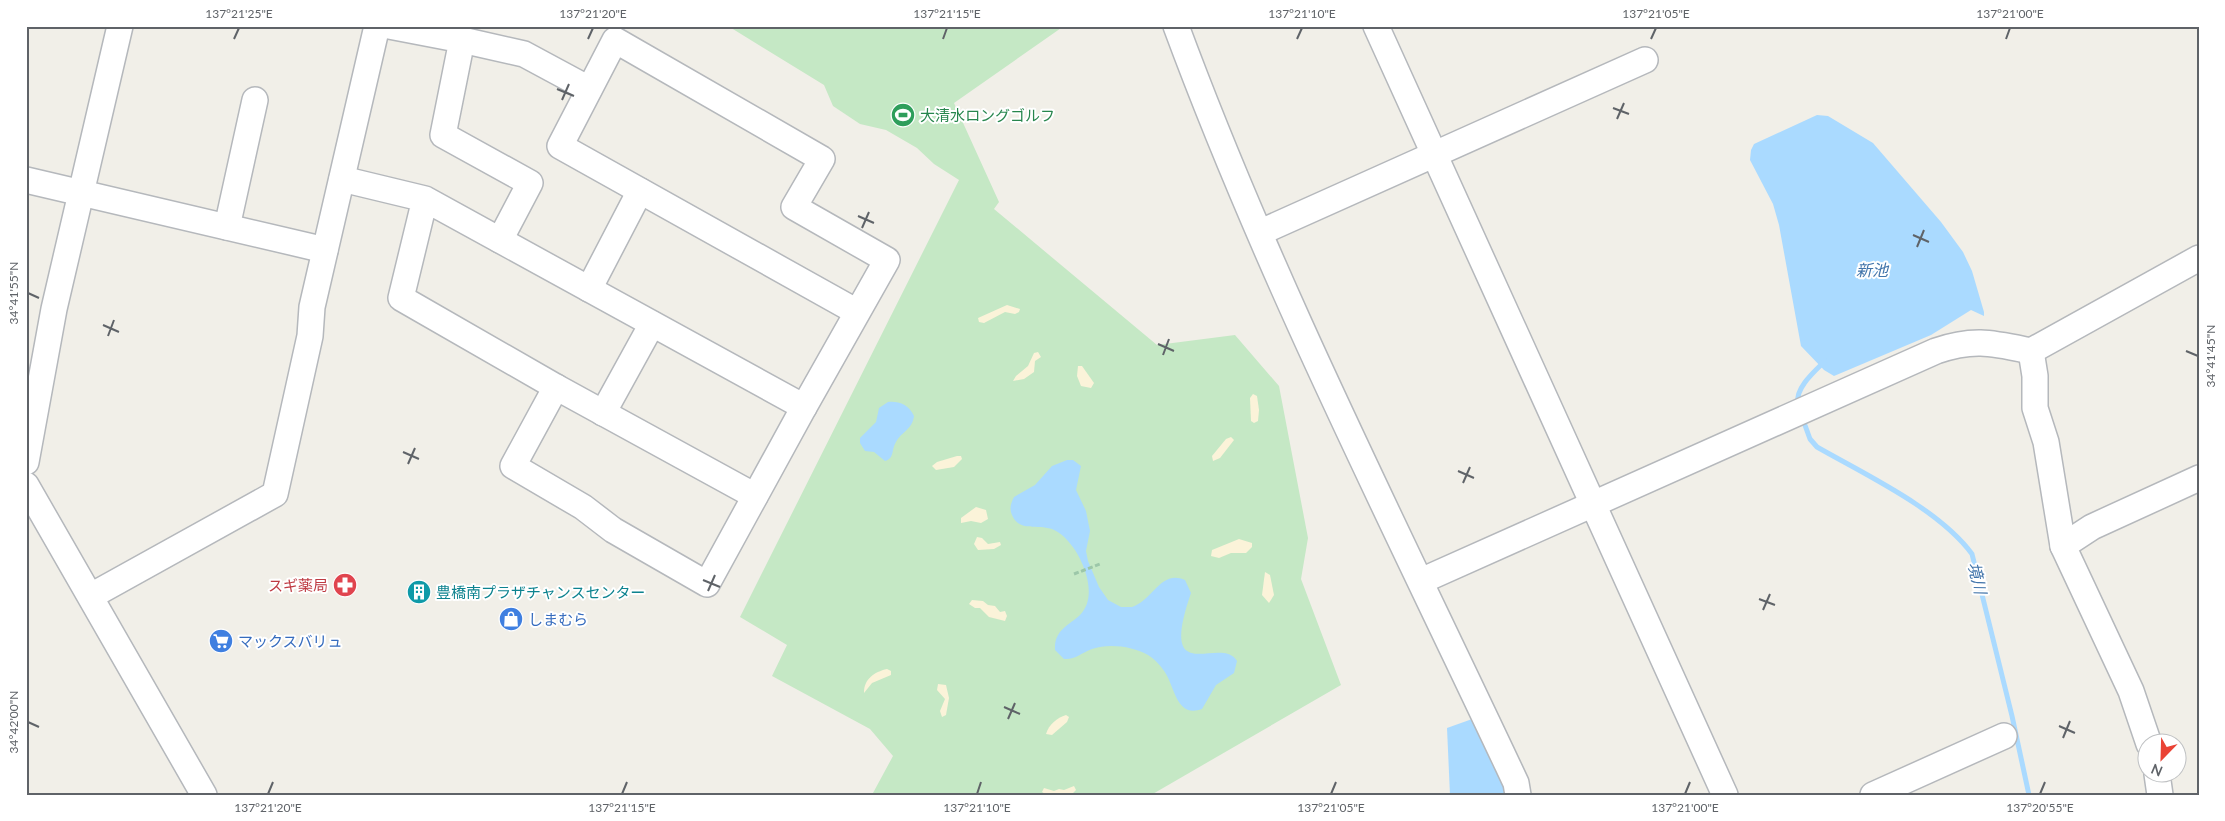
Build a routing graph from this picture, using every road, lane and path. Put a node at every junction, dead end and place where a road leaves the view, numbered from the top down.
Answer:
1 (120, 26) edge
2 (376, 26) edge
3 (389, 26) edge
4 (1176, 26) edge
5 (1376, 26) edge
6 (462, 40) junction
7 (1645, 60) dead end
8 (589, 89) junction
9 (255, 100) dead end
10 (1434, 154) junction
11 (342, 178) junction
12 (26, 180) edge
13 (640, 191) junction
14 (81, 193) junction
15 (425, 199) junction
16 (227, 227) junction
17 (1261, 232) junction
18 (500, 240) junction
19 (326, 250) junction
20 (2199, 258) edge
21 (589, 289) junction
22 (857, 312) junction
23 (652, 324) junction
24 (2031, 351) junction
25 (556, 387) junction
26 (804, 407) junction
27 (603, 413) junction
28 (26, 462) edge
29 (2199, 478) edge
30 (26, 484) edge
31 (755, 496) junction
32 (1594, 502) junction
33 (2064, 546) junction
34 (1100, 564) dead end
35 (1074, 574) dead end
36 (1421, 581) junction
37 (90, 596) junction
38 (2146, 734) edge
39 (2004, 736) dead end
40 (204, 795) edge
41 (1518, 795) edge
42 (1726, 795) edge
43 (1873, 795) edge

1 - 14 street
2 - 11 street
3 - 6 street
4 - 17 street
5 - 10 street
6 - 8 street
6 - 18 street
7 - 10 street
8 - 13 street
8 - 22 street
9 - 16 street
10 - 17 street
10 - 32 street
11 - 15 street
11 - 19 street
12 - 14 street
13 - 21 street
13 - 22 street
14 - 16 street
14 - 28 street
15 - 18 street
15 - 25 street
16 - 19 street
17 - 36 street
18 - 21 street
19 - 37 street
20 - 24 street
21 - 23 street
22 - 26 street
23 - 26 street
23 - 27 street
24 - 32 street
24 - 33 street
25 - 27 street
25 - 31 street
26 - 31 street
27 - 31 street
29 - 33 street
30 - 37 street
32 - 36 street
32 - 42 street
33 - 38 street
34 - 35 path
36 - 41 street
37 - 40 street
39 - 43 street

